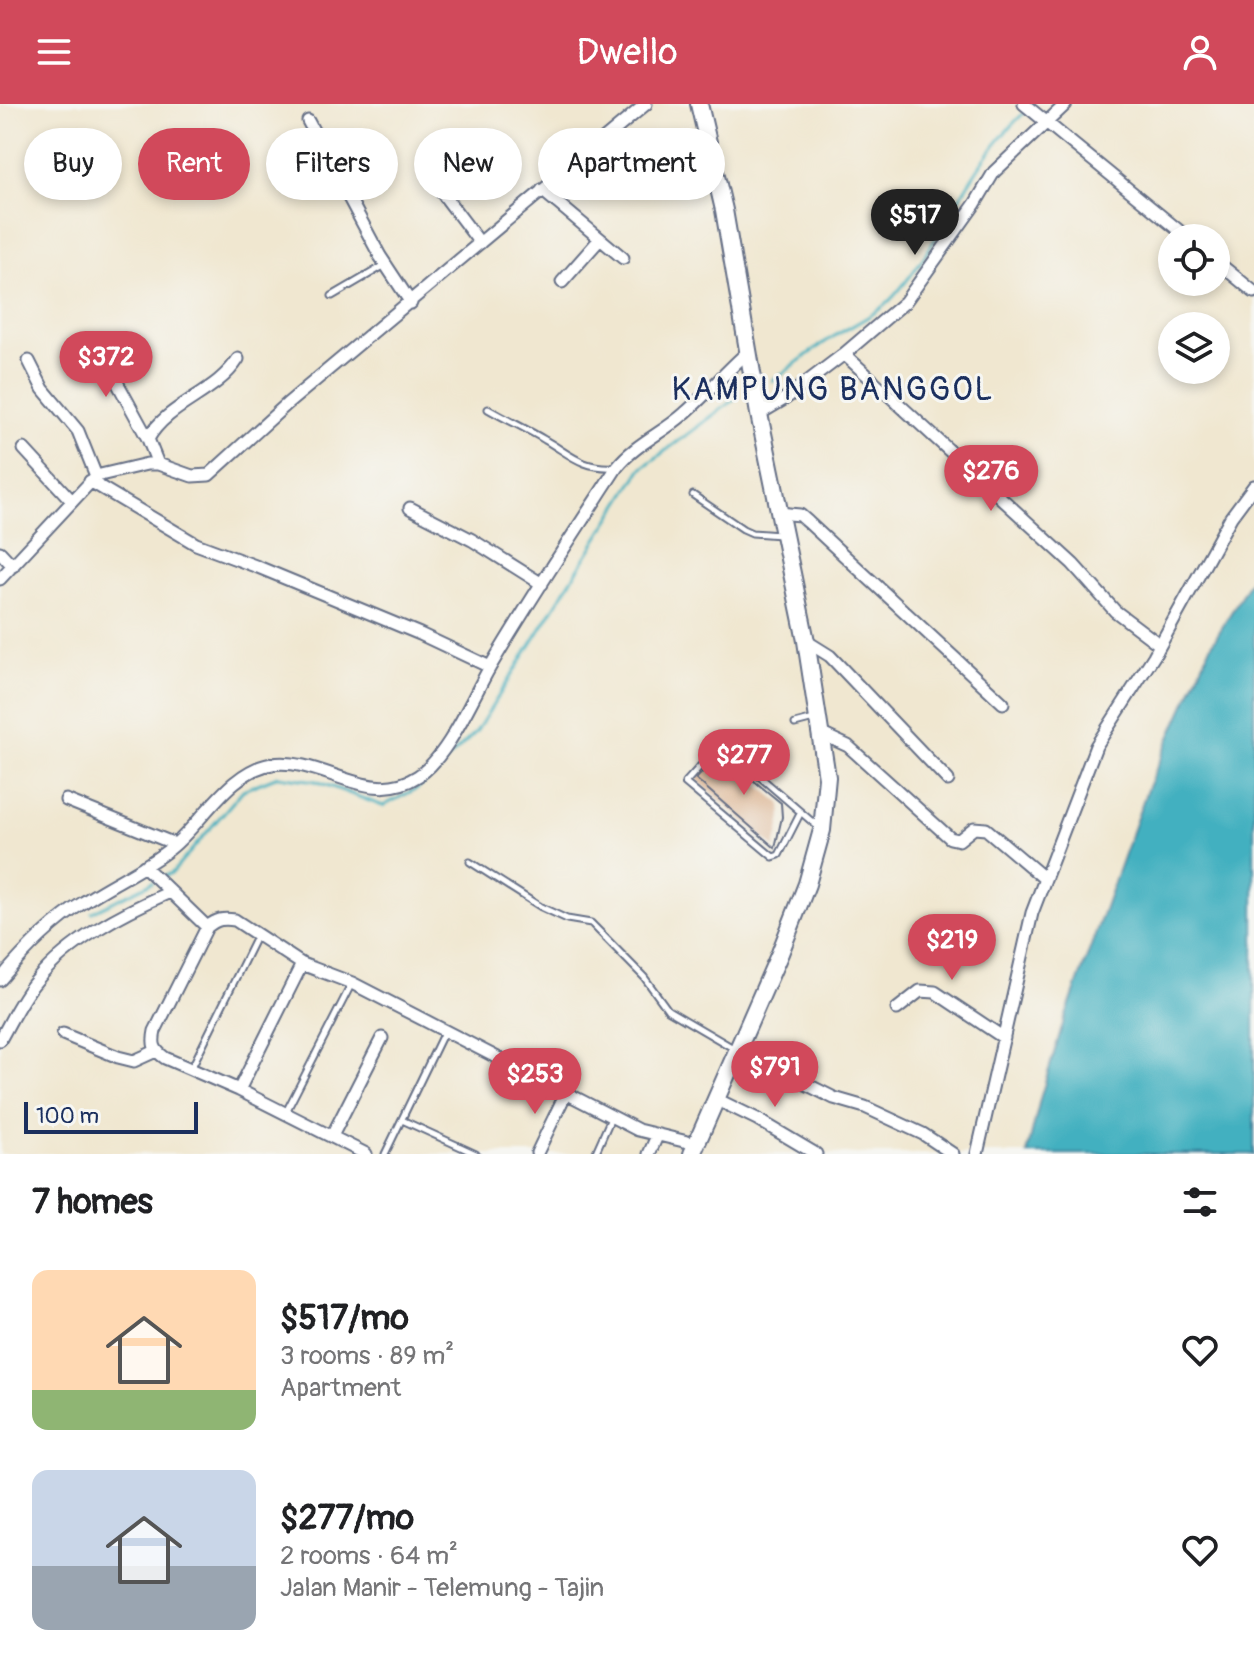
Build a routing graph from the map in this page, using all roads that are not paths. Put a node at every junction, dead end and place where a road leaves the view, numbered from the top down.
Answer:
1 (646, 104) edge
2 (699, 104) edge
3 (1024, 104) edge
4 (1066, 104) edge
5 (308, 121) dead end
6 (1043, 121) junction
7 (617, 128) edge
8 (538, 193) edge
9 (448, 200) edge
10 (554, 200) edge
11 (1171, 224) edge
12 (600, 239) junction
13 (480, 243) junction
14 (623, 258) dead end
15 (385, 265) junction
16 (1230, 272) edge
17 (562, 282) dead end
18 (1254, 292) edge
19 (332, 296) dead end
20 (411, 303) junction
21 (94, 340) dead end
22 (748, 352) junction
23 (844, 354) junction
24 (238, 359) dead end
25 (29, 361) dead end
26 (488, 409) dead end
27 (759, 414) junction
28 (148, 439) junction
29 (24, 449) dead end
30 (158, 464) junction
31 (617, 467) junction
32 (93, 478) junction
33 (1254, 486) edge
34 (693, 495) dead end
35 (71, 500) junction
36 (410, 508) dead end
37 (778, 513) junction
38 (783, 535) junction
39 (0, 552) edge
40 (13, 566) junction
41 (0, 579) edge
42 (542, 584) junction
43 (806, 641) junction
44 (1160, 645) junction
45 (490, 667) junction
46 (1003, 703) dead end
47 (795, 724) dead end
48 (820, 726) junction
49 (948, 780) dead end
50 (66, 800) dead end
51 (801, 812) junction
52 (822, 830) junction
53 (175, 844) junction
54 (470, 862) dead end
55 (144, 866) junction
56 (1045, 879) junction
57 (168, 889) junction
58 (207, 927) junction
59 (257, 935) junction
60 (302, 964) junction
61 (0, 980) edge
62 (352, 983) junction
63 (897, 1009) dead end
64 (444, 1032) junction
65 (63, 1034) dead end
66 (382, 1038) dead end
67 (1004, 1038) junction
68 (0, 1040) edge
69 (738, 1050) junction
70 (156, 1051) junction
71 (191, 1070) junction
72 (794, 1078) dead end
73 (239, 1090) junction
74 (565, 1095) junction
75 (716, 1099) junction
76 (285, 1113) junction
77 (611, 1118) junction
78 (402, 1120) junction
79 (332, 1136) junction
80 (657, 1136) junction
81 (694, 1149) edge
82 (537, 1153) edge
83 (366, 1154) edge
84 (385, 1154) edge
85 (476, 1154) edge
86 (595, 1154) edge
87 (649, 1154) edge
88 (816, 1154) edge
89 (953, 1154) edge
90 (977, 1154) edge

1 - 7 street
2 - 22 main road
3 - 6 street
4 - 6 street
5 - 15 street
6 - 11 street
6 - 23 street
8 - 13 street
9 - 13 street
10 - 12 street
12 - 14 street
12 - 17 street
13 - 20 street
15 - 19 lane
15 - 20 street
16 - 18 street
20 - 30 street
21 - 28 street
22 - 27 main road
22 - 31 street
23 - 27 street
23 - 44 street
24 - 28 street
25 - 32 street
26 - 31 lane
27 - 37 main road
28 - 30 street
29 - 35 street
30 - 32 street
31 - 42 street
32 - 35 street
32 - 45 street
33 - 44 street
34 - 38 lane
35 - 40 street
36 - 42 street
37 - 38 main road
37 - 46 street
38 - 43 main road
39 - 40 street
40 - 41 street
42 - 45 street
43 - 48 main road
43 - 49 street
44 - 56 street
45 - 53 street
47 - 48 lane
48 - 52 main road
48 - 56 street
50 - 53 street
51 - 51 lane
51 - 52 lane
52 - 69 main road
53 - 55 street
54 - 69 lane
55 - 57 street
55 - 61 street
56 - 67 street
57 - 58 street
57 - 68 street
58 - 59 street
58 - 70 street
59 - 60 street
59 - 71 lane
60 - 62 street
60 - 73 street
62 - 64 street
62 - 76 lane
63 - 67 street
64 - 74 street
64 - 78 lane
65 - 70 street
66 - 79 street
67 - 90 street
69 - 75 main road
70 - 71 street
71 - 73 street
72 - 89 street
73 - 76 street
74 - 77 street
74 - 82 street
75 - 81 main road
75 - 88 street
76 - 79 street
77 - 80 street
77 - 86 lane
78 - 84 lane
78 - 85 lane
79 - 83 street
80 - 81 street
80 - 87 street

